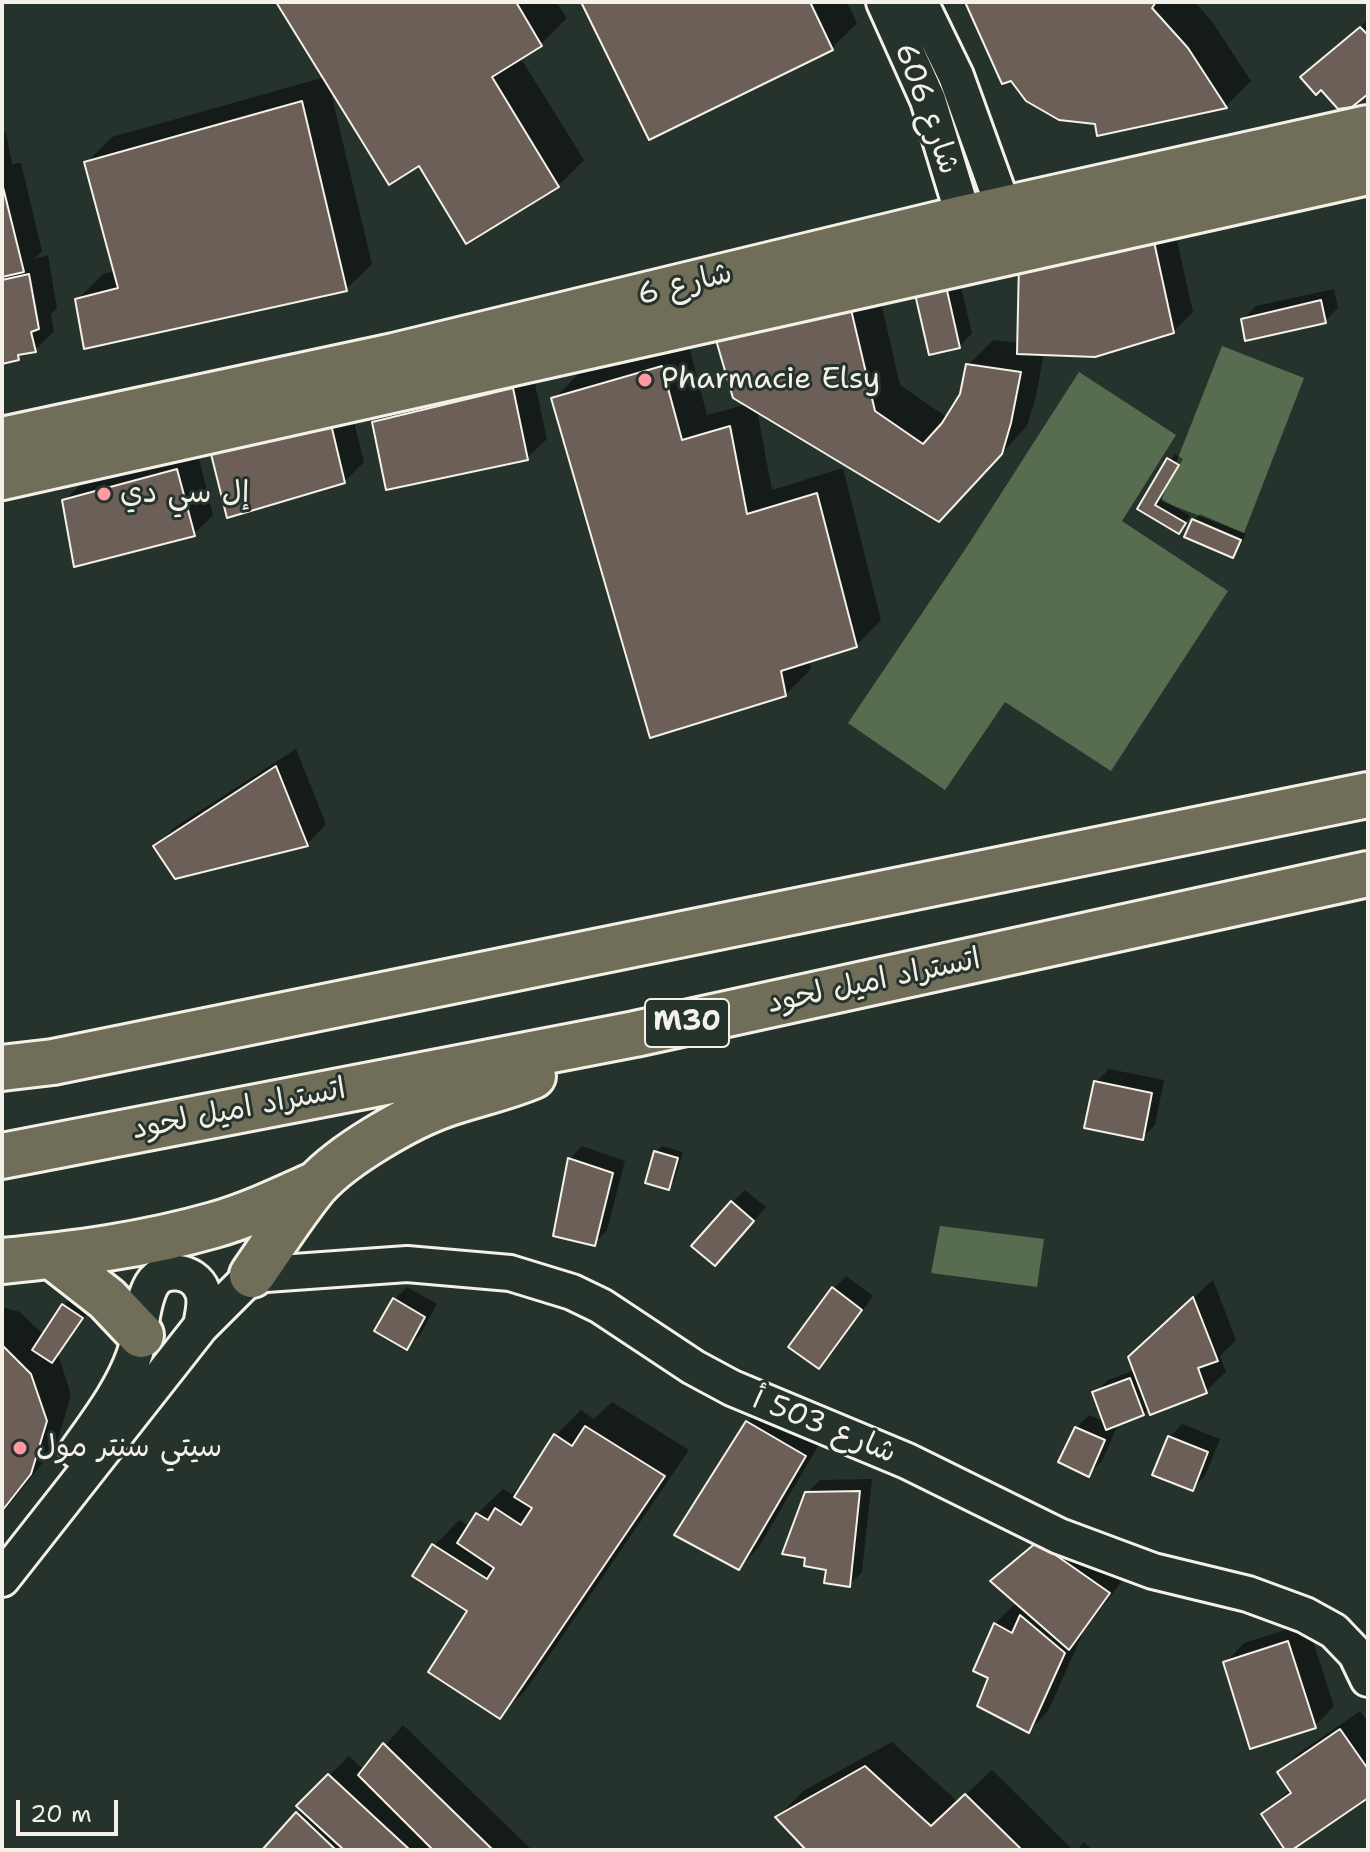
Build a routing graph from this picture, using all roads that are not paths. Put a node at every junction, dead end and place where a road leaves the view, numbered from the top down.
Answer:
1 (884, 2) edge
2 (920, 2) edge
3 (1368, 128) edge
4 (1368, 172) edge
5 (984, 214) junction
6 (2, 440) edge
7 (2, 477) edge
8 (1368, 795) edge
9 (1368, 874) edge
10 (635, 1034) junction
11 (2, 1058) edge
12 (53, 1062) junction
13 (2, 1068) edge
14 (2, 1156) edge
15 (318, 1184) junction
16 (52, 1256) junction
17 (2, 1261) edge
18 (252, 1275) junction
19 (201, 1326) junction
20 (141, 1335) junction
21 (2, 1547) edge
22 (2, 1579) edge
23 (1368, 1679) edge

1 - 5 street, شارع 606
2 - 5 street, شارع 606
3 - 5 main road, شارع 6
4 - 7 main road, شارع 6
5 - 6 main road, شارع 6
8 - 12 main road
9 - 10 main road, اتستراد اميل لحود / M30
10 - 14 main road, اتستراد اميل لحود / M30
10 - 15 main road
11 - 12 main road
12 - 13 main road
15 - 16 main road
15 - 18 main road
16 - 17 main road
16 - 20 main road
18 - 19 street
18 - 23 street, شارع 503 أ
19 - 20 street
19 - 22 street
20 - 21 street

